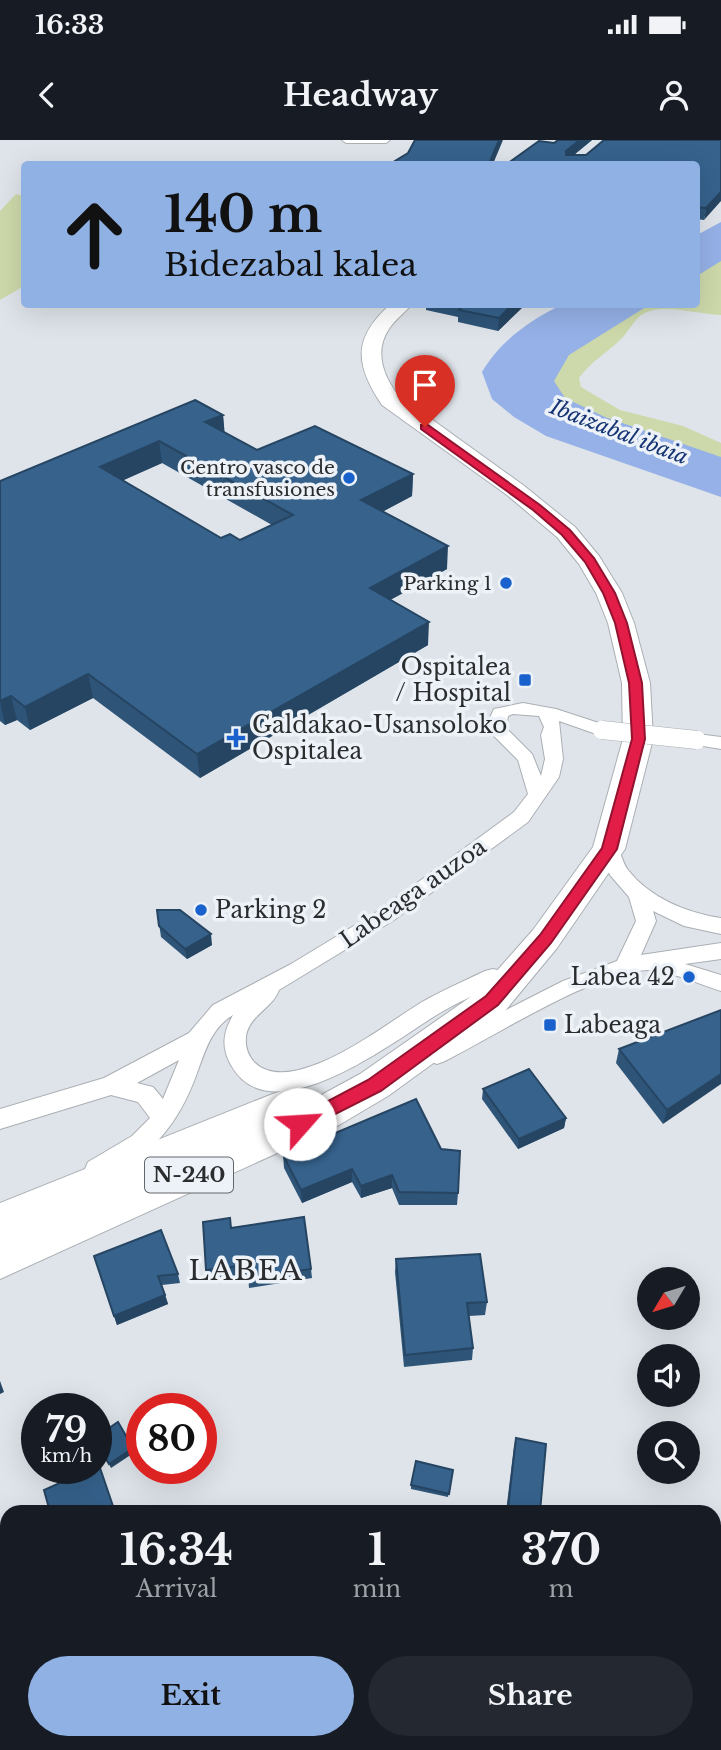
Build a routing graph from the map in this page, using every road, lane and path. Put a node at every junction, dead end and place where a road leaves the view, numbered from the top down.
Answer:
1 (346, 140) edge
2 (386, 140) edge
3 (399, 308) edge
4 (547, 714) junction
5 (602, 730) junction
6 (550, 735) junction
7 (508, 738) junction
8 (721, 743) edge
9 (537, 793) junction
10 (610, 849) junction
11 (638, 894) junction
12 (691, 921) junction
13 (721, 926) edge
14 (545, 939) junction
15 (721, 951) edge
16 (636, 965) junction
17 (493, 977) junction
18 (278, 982) junction
19 (721, 984) edge
20 (197, 1039) junction
21 (111, 1086) junction
22 (374, 1086) junction
23 (0, 1119) edge
24 (165, 1119) junction
25 (42, 1203) junction
26 (0, 1222) edge
27 (0, 1259) edge

1 - 2 street
3 - 10 highway, N-240
4 - 5 street
4 - 6 street
4 - 7 street
5 - 6 street
5 - 8 street, bridge
6 - 7 street
6 - 9 street, Labeaga auzoa
7 - 9 street
9 - 18 street, Labeaga auzoa
10 - 11 street
10 - 14 highway, N-240
11 - 12 street
11 - 16 street
12 - 13 street
12 - 15 street
14 - 17 highway, N-240
14 - 22 highway, N-240
15 - 16 street
16 - 19 street
16 - 22 street
17 - 18 street, Labeaga auzoa
17 - 25 highway, N-240
18 - 20 street, Labeaga auzoa
20 - 21 street
20 - 24 street, Labeaga auzoa
21 - 23 street
21 - 24 street
22 - 27 highway, N-240
24 - 25 street, Labeaga auzoa
25 - 26 highway, N-240

